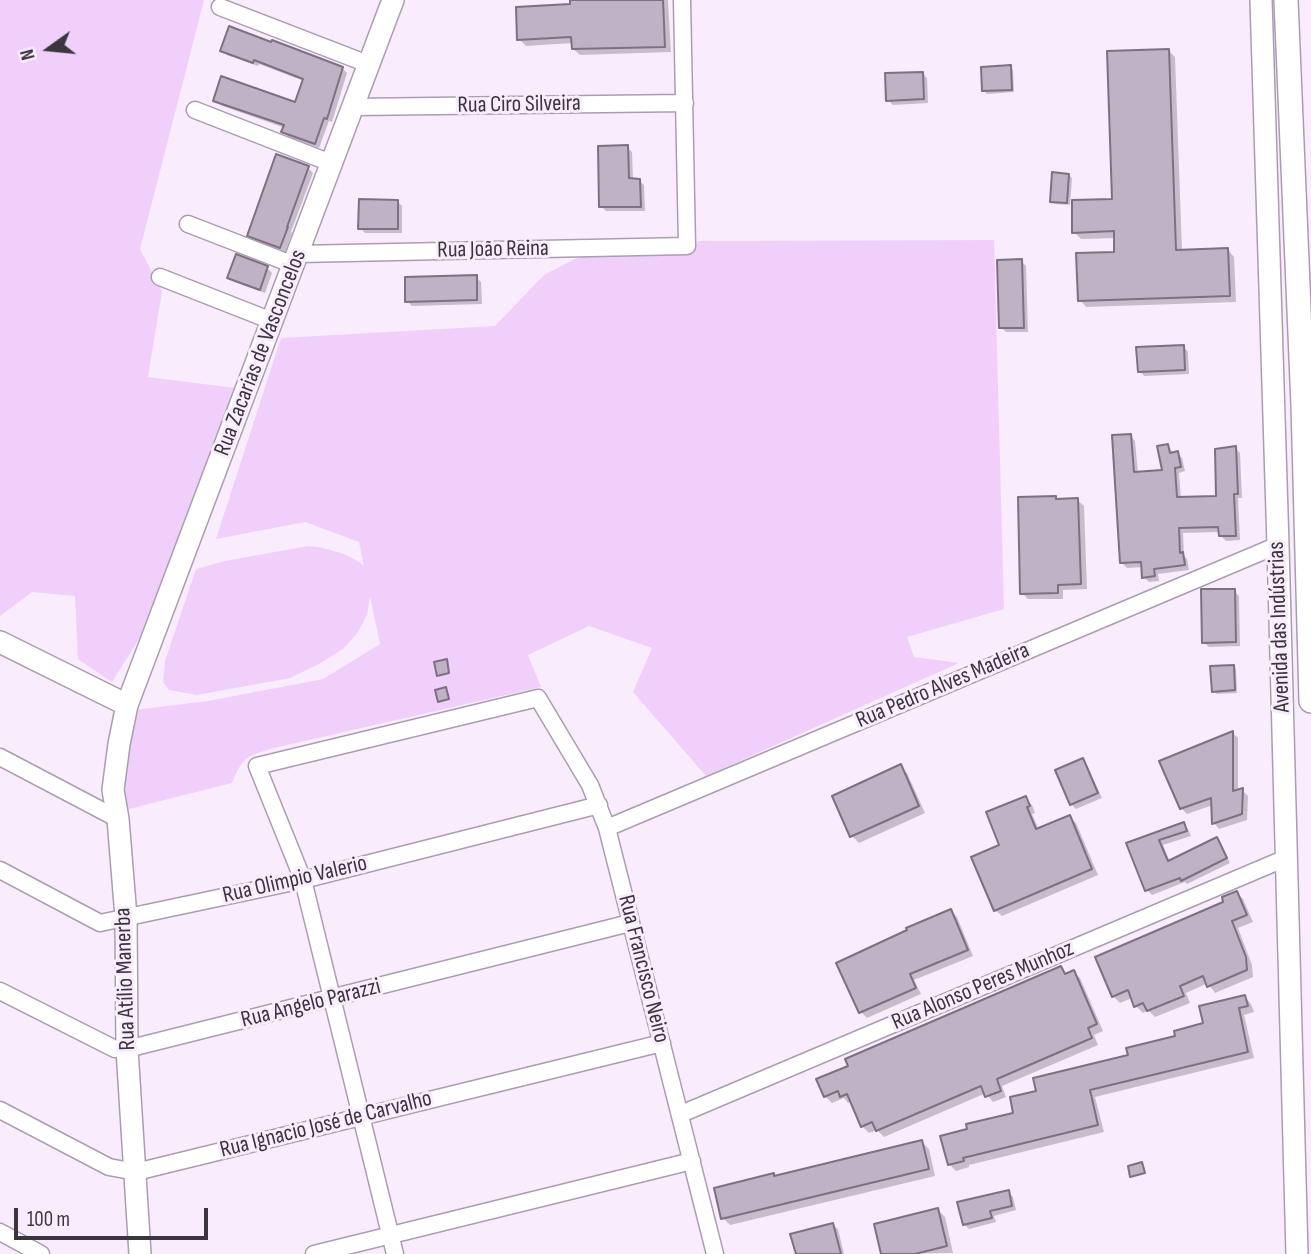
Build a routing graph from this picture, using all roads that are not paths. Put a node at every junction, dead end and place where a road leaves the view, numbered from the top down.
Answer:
1 (393, 0) edge
2 (682, 0) edge
3 (1261, 0) edge
4 (1286, 0) edge
5 (220, 8) dead end
6 (368, 64) junction
7 (685, 103) junction
8 (352, 107) junction
9 (195, 110) dead end
10 (331, 163) junction
11 (188, 224) dead end
12 (296, 259) junction
13 (160, 277) dead end
14 (272, 321) junction
15 (1278, 545) junction
16 (0, 642) edge
17 (1311, 701) edge
18 (127, 705) junction
19 (0, 757) edge
20 (599, 805) junction
21 (118, 819) junction
22 (607, 828) junction
23 (1286, 858) junction
24 (0, 870) edge
25 (303, 880) junction
26 (125, 917) junction
27 (630, 923) junction
28 (0, 991) edge
29 (333, 999) junction
30 (662, 1043) junction
31 (127, 1049) junction
32 (0, 1110) edge
33 (681, 1114) junction
34 (361, 1116) junction
35 (692, 1161) junction
36 (136, 1172) junction
37 (0, 1232) edge
38 (391, 1235) junction
39 (41, 1254) edge
40 (141, 1254) edge
41 (314, 1254) edge
42 (396, 1254) edge
43 (715, 1254) edge
44 (1297, 1254) edge

1 - 6 street, Rua Zacarias de Vasconcelos
2 - 7 street
3 - 15 street, Avenida das Indústrias
4 - 17 main road, Avenida das Indústrias
5 - 6 street
6 - 8 street, Rua Zacarias de Vasconcelos
7 - 8 street, Rua Ciro Silveira
7 - 12 street, Rua João Reina
8 - 10 street, Rua Zacarias de Vasconcelos
9 - 10 street
10 - 12 street, Rua Zacarias de Vasconcelos
11 - 12 street
12 - 14 street, Rua Zacarias de Vasconcelos
13 - 14 street
14 - 18 street, Rua Zacarias de Vasconcelos
15 - 22 street, Rua Pedro Alves Madeira
15 - 23 street, Avenida das Indústrias
16 - 18 street
18 - 21 street, Rua Atílio Manerba
19 - 21 street
20 - 22 street, Rua Francisco Neiro
20 - 25 street, Rua Olimpio Valerio
20 - 25 street, Rua Francisco Neiro
21 - 26 street, Rua Atílio Manerba
22 - 27 street, Rua Francisco Neiro
23 - 33 street, Rua Alonso Peres Munhoz
23 - 44 street, Avenida das Indústrias
24 - 26 street, Rua Olimpio Valerio
25 - 26 street, Rua Olimpio Valerio
25 - 29 street
26 - 31 street, Rua Atílio Manerba
27 - 29 street, Rua Angelo Parazzi
27 - 30 street, Rua Francisco Neiro
28 - 31 street
29 - 31 street, Rua Angelo Parazzi
29 - 34 street
30 - 33 street, Rua Francisco Neiro
30 - 34 street, Rua Ignacio José de Carvalho
31 - 36 street, Rua Atílio Manerba
32 - 36 street, Rua Ignacio José de Carvalho
33 - 35 street, Rua Francisco Neiro
34 - 36 street, Rua Ignacio José de Carvalho
34 - 38 street
35 - 38 street
35 - 43 street, Rua Francisco Neiro
36 - 40 street, Rua Atílio Manerba
37 - 39 street
38 - 41 street
38 - 42 street

